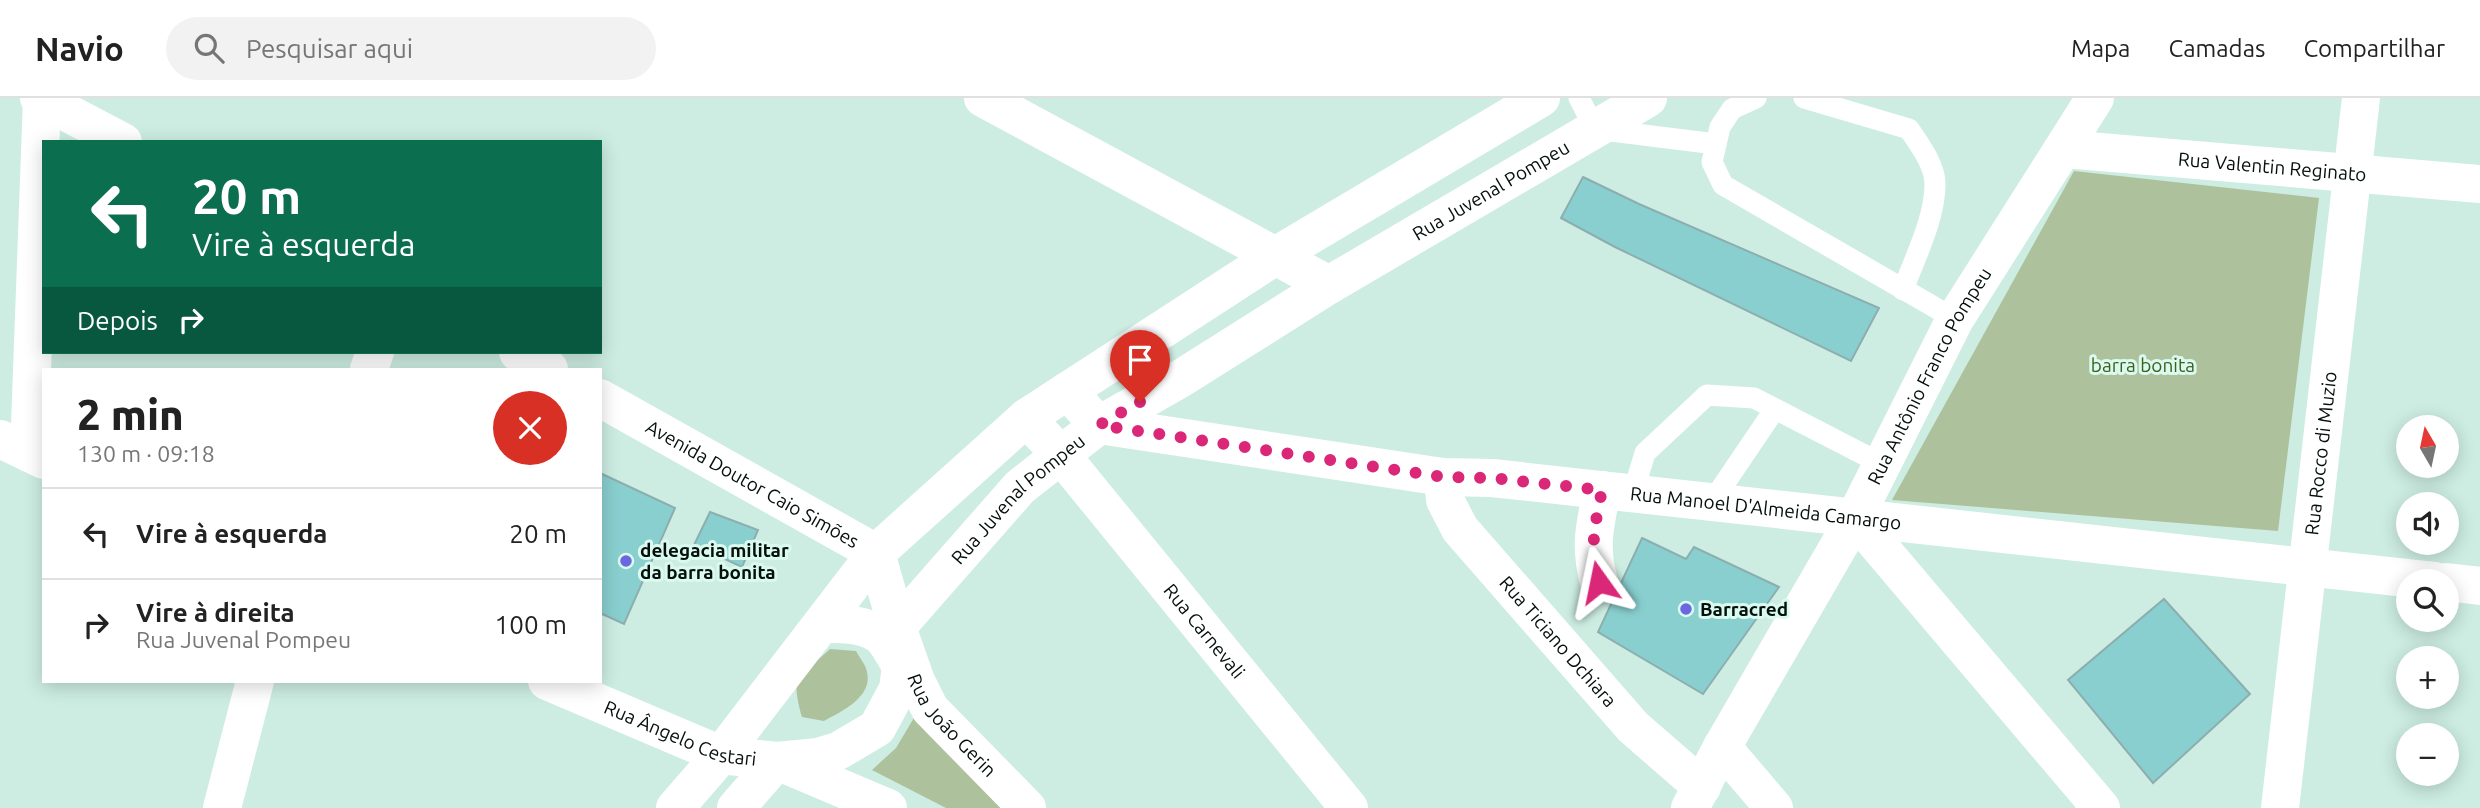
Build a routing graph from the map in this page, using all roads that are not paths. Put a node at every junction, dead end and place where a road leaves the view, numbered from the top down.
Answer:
1 (41, 98) edge
2 (983, 98) edge
3 (1541, 98) edge
4 (1648, 98) edge
5 (1756, 98) edge
6 (1804, 98) edge
7 (2095, 98) edge
8 (2361, 98) edge
9 (1587, 113) edge
10 (119, 140) edge
11 (1716, 144) junction
12 (2065, 149) junction
13 (2352, 173) junction
14 (2480, 184) edge
15 (1277, 255) junction
16 (1329, 285) junction
17 (1903, 290) junction
18 (1955, 318) junction
19 (521, 354) edge
20 (547, 368) edge
21 (1067, 391) junction
22 (602, 399) edge
23 (1775, 409) junction
24 (1026, 418) junction
25 (1099, 425) junction
26 (24, 450) edge
27 (1061, 455) junction
28 (1882, 464) junction
29 (1443, 477) junction
30 (1618, 492) junction
31 (1712, 502) junction
32 (1855, 518) junction
33 (876, 552) junction
34 (2307, 566) junction
35 (2396, 577) edge
36 (1599, 582) dead end
37 (2459, 584) edge
38 (2480, 586) edge
39 (822, 624) junction
40 (897, 626) junction
41 (901, 666) junction
42 (254, 683) edge
43 (552, 683) edge
44 (1723, 747) junction
45 (720, 755) junction
46 (777, 761) junction
47 (1696, 797) edge
48 (222, 808) edge
49 (675, 808) edge
50 (736, 808) edge
51 (888, 808) edge
52 (1027, 808) edge
53 (1349, 808) edge
54 (1774, 808) edge
55 (2101, 808) edge
56 (2280, 808) edge

1 - 10 street
1 - 26 street
2 - 15 street
3 - 15 street
4 - 9 street, Rua Juvenal Pompeu
5 - 11 lane
6 - 17 lane
7 - 12 street, Rua Antônio Franco Pompeu
8 - 13 street, Rua Rocco di Muzio
9 - 11 lane
9 - 16 street, Rua Juvenal Pompeu
11 - 17 lane
12 - 13 street, Rua Valentin Reginato
12 - 18 street, Rua Antônio Franco Pompeu
13 - 14 street, Rua Valentin Reginato
13 - 34 street, Rua Rocco di Muzio
15 - 16 street
15 - 21 street
16 - 25 street, Rua Juvenal Pompeu
17 - 18 lane
18 - 28 street, Rua Antônio Franco Pompeu
19 - 20 street
21 - 24 street
21 - 25 street
22 - 33 street, Avenida Doutor Caio Simões
23 - 28 lane
23 - 30 lane
23 - 31 lane
24 - 27 street, Rua Carnevali
24 - 33 street
25 - 27 street, Rua Juvenal Pompeu
25 - 29 street, Rua Manoel D'Almeida Camargo
27 - 40 street, Rua Juvenal Pompeu
27 - 53 street, Rua Carnevali
28 - 32 street, Rua Antônio Franco Pompeu
29 - 30 street, Rua Manoel D'Almeida Camargo
29 - 47 street, Rua Ticiano Dchiara
30 - 31 street, Rua Manoel D'Almeida Camargo
30 - 36 street
31 - 32 street, Rua Manoel D'Almeida Camargo
32 - 34 street, Rua Manoel D'Almeida Camargo
32 - 44 street, Rua Antônio Franco Pompeu
32 - 55 street
33 - 39 street
33 - 40 street, Avenida Doutor Caio Simões
34 - 35 street, Rua Manoel D'Almeida Camargo
34 - 56 street, Rua Rocco di Muzio
37 - 38 street
39 - 41 street
39 - 45 street
40 - 41 street
40 - 52 street, Rua João Gerin
41 - 46 street
42 - 48 street
43 - 45 street, Rua Ângelo Cestari
44 - 47 street, Rua Antônio Franco Pompeu
44 - 54 street
45 - 46 street, Rua Ângelo Cestari
45 - 49 street
46 - 50 street
46 - 51 street

